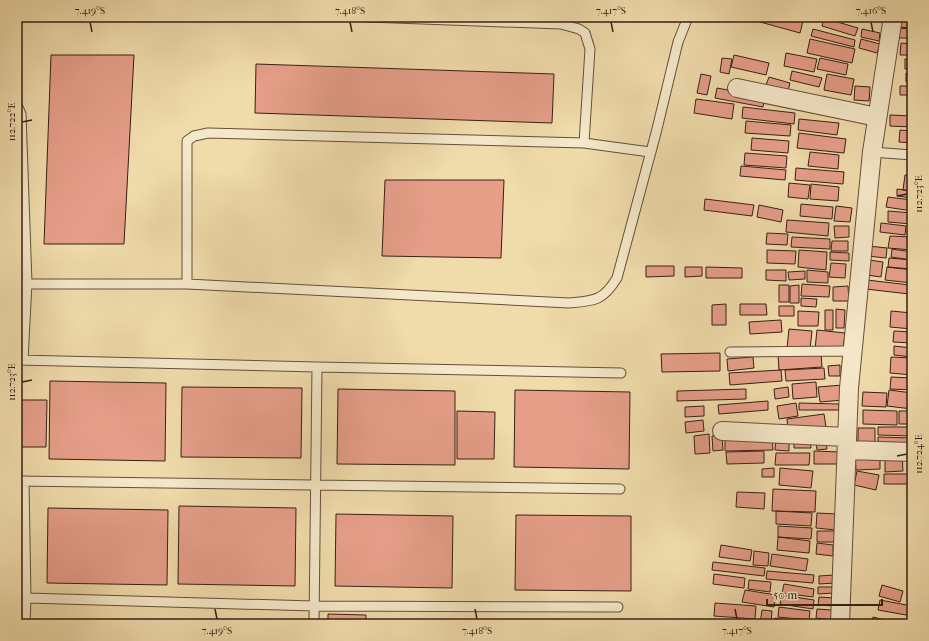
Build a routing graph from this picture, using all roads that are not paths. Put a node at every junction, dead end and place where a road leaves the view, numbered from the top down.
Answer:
1 (368, 17) edge
2 (688, 17) edge
3 (893, 17) edge
4 (737, 88) dead end
5 (17, 105) edge
6 (877, 117) junction
7 (584, 143) junction
8 (650, 152) junction
9 (872, 152) junction
10 (912, 155) edge
11 (22, 283) edge
12 (187, 284) junction
13 (730, 352) dead end
14 (852, 352) junction
15 (20, 360) edge
16 (317, 367) junction
17 (620, 373) dead end
18 (722, 431) dead end
19 (847, 444) junction
20 (912, 452) edge
21 (21, 481) edge
22 (316, 485) junction
23 (620, 490) dead end
24 (26, 598) junction
25 (314, 606) junction
26 (618, 607) dead end
27 (25, 624) edge
28 (314, 624) edge
29 (840, 624) edge

1 - 7 lane
2 - 8 lane
3 - 6 street
4 - 6 street
5 - 11 lane
6 - 9 street
7 - 8 lane
7 - 12 lane
8 - 12 lane
9 - 10 lane
9 - 14 street
11 - 12 lane
11 - 15 lane
13 - 14 lane
14 - 19 street
15 - 16 lane
16 - 17 lane
16 - 22 lane
18 - 19 street
19 - 20 street
19 - 29 street
21 - 22 lane
21 - 24 lane
22 - 23 lane
22 - 25 lane
24 - 25 lane
24 - 27 lane
25 - 26 lane
25 - 28 lane

